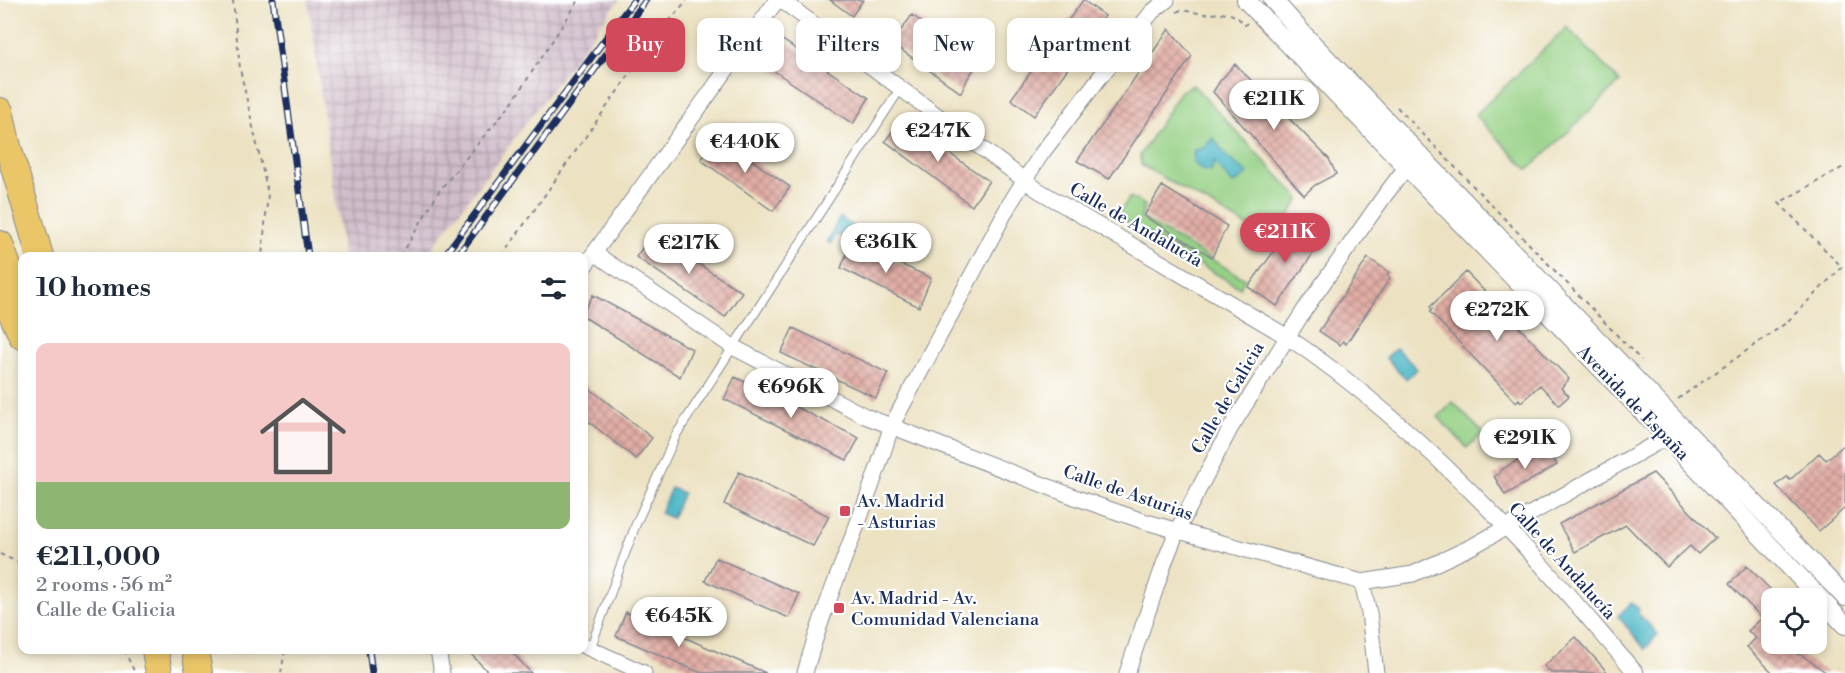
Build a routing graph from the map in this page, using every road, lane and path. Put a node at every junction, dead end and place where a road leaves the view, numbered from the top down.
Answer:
1 (232, 0) edge
2 (579, 0) edge
3 (687, 0) edge
4 (777, 0) edge
5 (781, 0) edge
6 (1167, 0) edge
7 (1273, 0) edge
8 (1154, 6) edge
9 (1252, 6) edge
10 (900, 89) junction
11 (0, 111) edge
12 (0, 157) edge
13 (1407, 166) junction
14 (1845, 166) edge
15 (1024, 181) junction
16 (0, 244) edge
17 (33, 252) edge
18 (39, 252) edge
19 (262, 252) edge
20 (402, 252) edge
21 (505, 252) edge
22 (594, 253) junction
23 (588, 261) edge
24 (0, 288) edge
25 (18, 295) edge
26 (18, 327) edge
27 (1286, 336) junction
28 (733, 347) junction
29 (1678, 399) dead end
30 (891, 427) junction
31 (1667, 437) junction
32 (1508, 528) junction
33 (1177, 531) junction
34 (0, 554) edge
35 (18, 562) edge
36 (1362, 582) junction
37 (1845, 597) edge
38 (1845, 625) edge
39 (588, 645) edge
40 (588, 648) edge
41 (126, 654) edge
42 (156, 654) edge
43 (196, 654) edge
44 (284, 654) edge
45 (439, 654) edge
46 (135, 673) edge
47 (159, 673) edge
48 (199, 673) edge
49 (281, 673) edge
50 (441, 673) edge
51 (644, 673) edge
52 (805, 673) edge
53 (1127, 673) edge
54 (1376, 673) edge
55 (1636, 673) edge

1 - 19 path
2 - 20 path
3 - 21 path
4 - 22 street
5 - 10 street, Calle de Andalucía
6 - 8 street
7 - 37 street, Avenida de España
8 - 9 path
8 - 15 street
9 - 13 street, Avenida de España
10 - 15 street, Calle de Andalucía
10 - 28 lane
11 - 18 highway
12 - 17 highway
13 - 27 street, Calle de Galicia
13 - 31 street, Avenida de España
14 - 29 path
15 - 27 street, Calle de Andalucía
15 - 30 street
16 - 25 highway
22 - 23 street
22 - 28 street, Calle de Asturias
24 - 26 highway
27 - 32 street, Calle de Andalucía
27 - 33 street, Calle de Galicia
28 - 30 street, Calle de Asturias
28 - 39 lane
30 - 33 street, Calle de Asturias
30 - 52 street
31 - 32 street, Calle de Asturias
31 - 38 street, Avenida de España
32 - 36 street, Calle de Asturias
32 - 55 street, Calle de Andalucía
33 - 36 street, Calle de Asturias
33 - 53 street, Calle de Galicia
34 - 35 path
36 - 54 street
40 - 51 street
41 - 46 path
42 - 47 highway
43 - 48 highway
44 - 49 path
45 - 50 street

